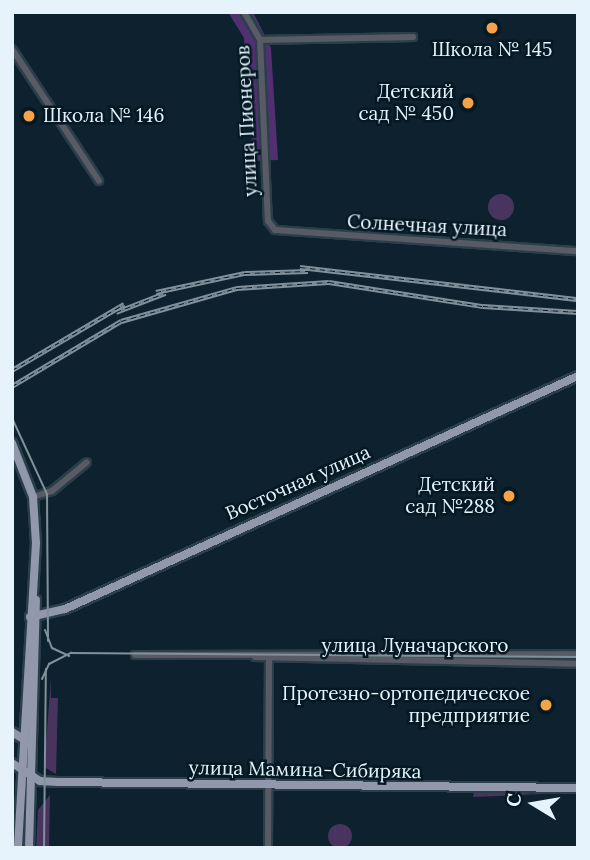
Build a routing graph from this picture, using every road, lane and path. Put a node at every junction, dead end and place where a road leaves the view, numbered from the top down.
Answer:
1 (244, 12) edge
2 (413, 37) dead end
3 (260, 40) junction
4 (12, 49) edge
5 (99, 181) dead end
6 (275, 230) joint
7 (578, 251) edge
8 (578, 376) edge
9 (12, 443) edge
10 (87, 462) dead end
11 (33, 497) junction
12 (34, 617) junction
13 (269, 652) junction
14 (578, 654) edge
15 (135, 655) dead end
16 (253, 656) junction
17 (269, 661) junction
18 (578, 664) edge
19 (12, 732) edge
20 (24, 739) junction
21 (34, 746) junction
22 (12, 763) edge
23 (22, 770) junction
24 (33, 777) junction
25 (268, 784) junction
26 (578, 788) edge
27 (18, 848) edge
28 (29, 848) edge
29 (268, 848) edge

1 - 3 street, улица Пионеров
2 - 3 street
3 - 6 street, улица Пионеров
4 - 5 street
6 - 7 street, Солнечная улица
8 - 12 main road, Восточная улица
9 - 11 main road
10 - 11 street
11 - 12 main road
12 - 20 main road
12 - 21 main road
13 - 14 street, улица Луначарского
13 - 16 street, улица Луначарского
13 - 17 street
15 - 16 street, улица Луначарского
16 - 17 street, улица Луначарского
17 - 18 street, улица Луначарского
17 - 25 street
19 - 20 main road
20 - 21 main road
20 - 23 main road
21 - 24 main road
22 - 23 main road
23 - 24 main road
23 - 27 main road
24 - 25 main road, улица Мамина-Сибиряка
24 - 28 main road
25 - 26 main road, улица Мамина-Сибиряка
25 - 29 street

